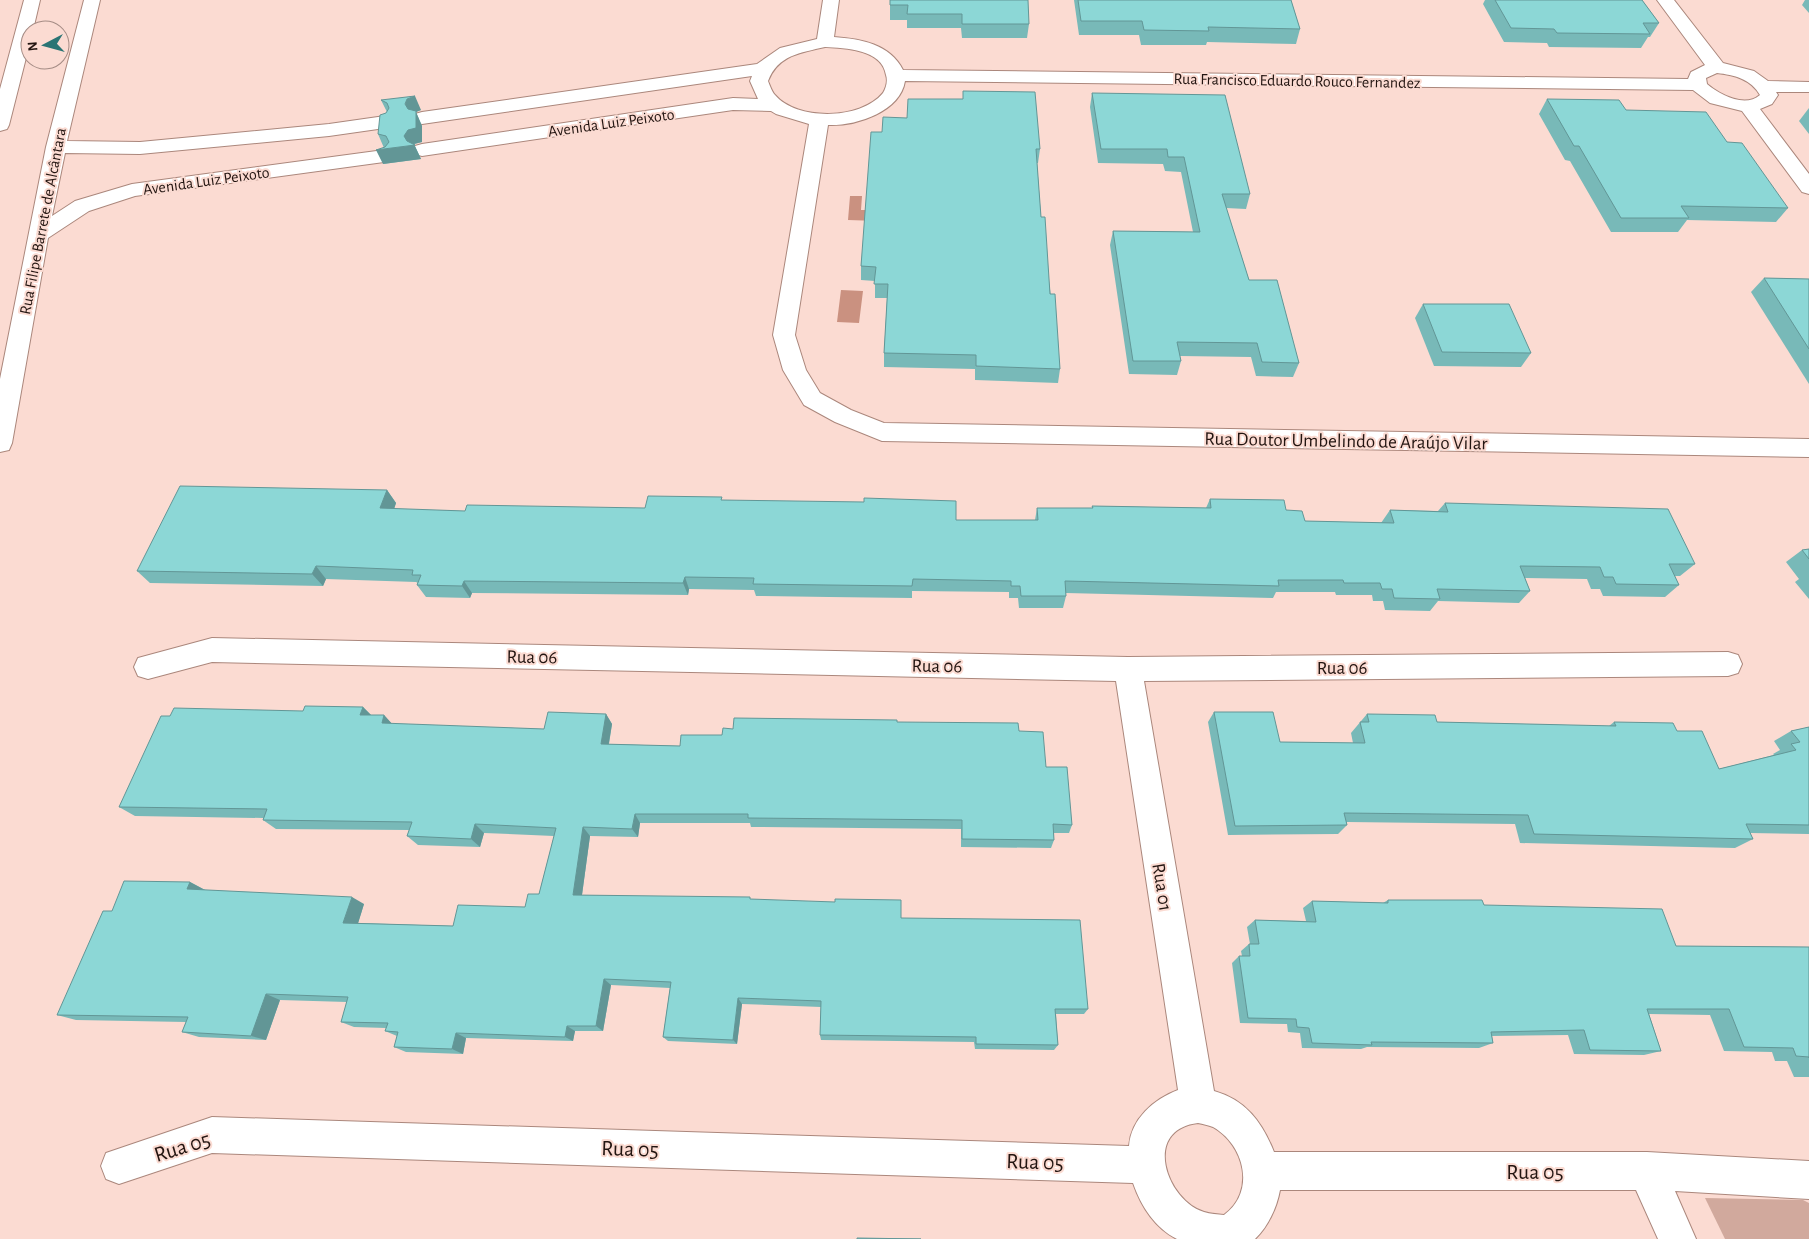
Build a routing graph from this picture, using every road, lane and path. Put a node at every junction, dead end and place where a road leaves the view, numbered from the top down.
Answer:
1 (32, 0) edge
2 (92, 0) edge
3 (831, 0) edge
4 (1666, 0) edge
5 (825, 42) junction
6 (1717, 68) junction
7 (762, 69) junction
8 (897, 75) junction
9 (1698, 85) junction
10 (1765, 86) junction
11 (1809, 87) edge
12 (772, 105) junction
13 (1747, 105) junction
14 (481, 111) junction
15 (422, 118) dead end
16 (819, 120) junction
17 (385, 122) edge
18 (0, 125) edge
19 (329, 130) junction
20 (484, 140) junction
21 (56, 147) junction
22 (422, 150) dead end
23 (384, 156) edge
24 (326, 164) junction
25 (136, 169) junction
26 (1809, 188) edge
27 (38, 235) junction
28 (0, 443) edge
29 (1809, 448) edge
30 (1728, 664) dead end
31 (148, 667) dead end
32 (1128, 668) junction
33 (1198, 1105) junction
34 (1146, 1165) junction
35 (119, 1166) dead end
36 (1647, 1171) junction
37 (1261, 1172) junction
38 (1809, 1180) edge
39 (1234, 1236) edge
40 (1677, 1239) edge

1 - 18 main road
2 - 21 main road, Rua Filipe Barrete de Alcântara
3 - 5 main road
4 - 6 main road
5 - 7 main road
5 - 8 main road
6 - 9 main road
6 - 10 main road
7 - 12 main road
7 - 14 main road, Avenida Luiz Peixoto
8 - 9 main road, Rua Francisco Eduardo Rouco Fernandez
8 - 16 main road, Avenida Luiz Peixoto
9 - 13 main road
10 - 11 main road
10 - 13 main road
12 - 16 main road, Avenida Luiz Peixoto
12 - 20 main road, Avenida Luiz Peixoto
13 - 26 main road
14 - 15 main road, Avenida Luiz Peixoto
14 - 20 main road
16 - 29 main road, Rua Doutor Umbelindo de Araújo Vilar
17 - 19 main road, Avenida Luiz Peixoto
19 - 24 main road
19 - 25 main road, Avenida Luiz Peixoto
20 - 22 main road, Avenida Luiz Peixoto
21 - 25 main road, Avenida Luiz Peixoto
21 - 27 main road, Rua Filipe Barrete de Alcântara
23 - 24 main road, Avenida Luiz Peixoto
24 - 25 main road, Avenida Luiz Peixoto
25 - 27 main road, Avenida Luiz Peixoto
27 - 28 main road, Rua Filipe Barrete de Alcântara
30 - 32 main road, Rua 06
31 - 32 main road, Rua 06
32 - 33 main road, Rua 01
33 - 34 main road
33 - 37 main road
34 - 35 main road, Rua 05
34 - 39 main road
36 - 37 main road, Rua 05
36 - 38 main road, Rua 05
36 - 40 main road
37 - 39 main road

